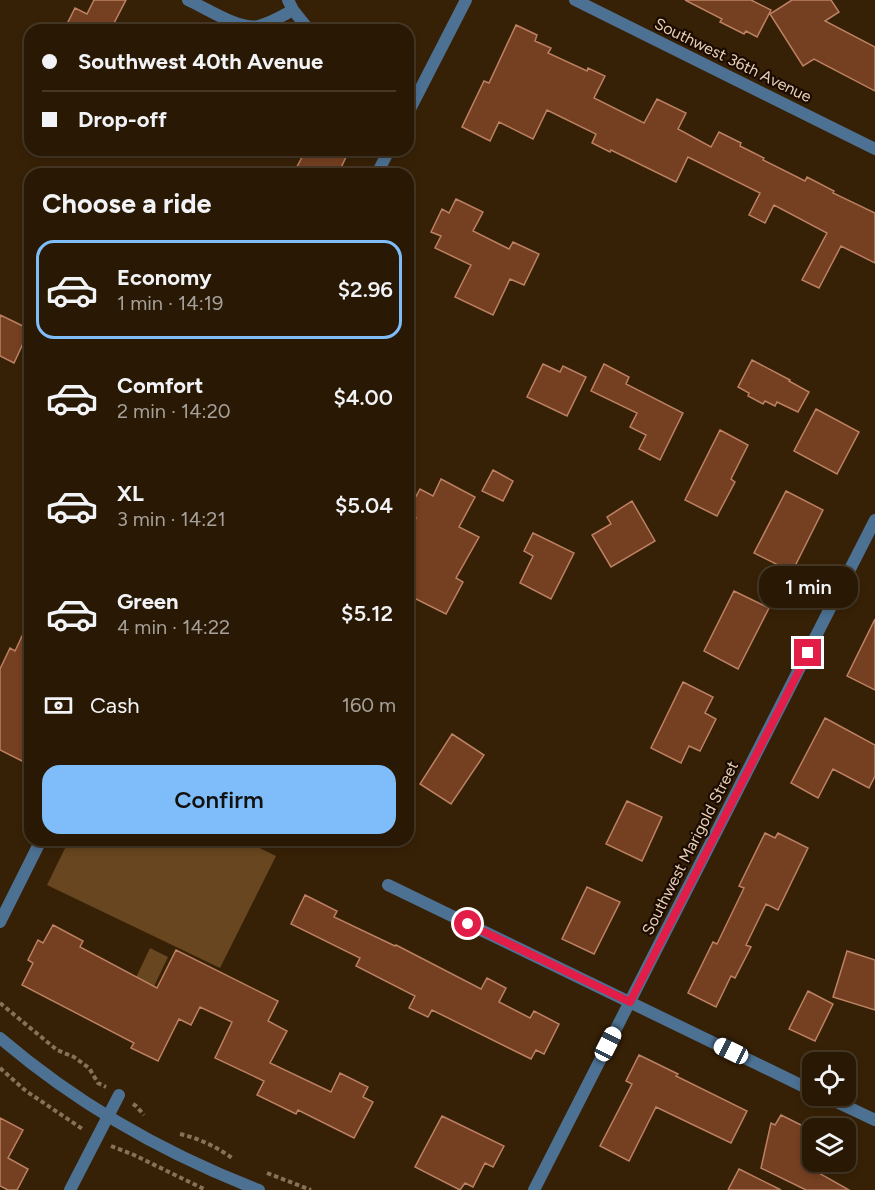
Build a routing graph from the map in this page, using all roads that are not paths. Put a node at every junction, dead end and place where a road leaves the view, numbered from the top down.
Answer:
1 (188, 0) edge
2 (466, 0) edge
3 (576, 0) edge
4 (291, 5) edge
5 (242, 24) edge
6 (263, 24) edge
7 (305, 24) edge
8 (414, 101) edge
9 (875, 149) edge
10 (873, 527) edge
11 (38, 846) edge
12 (388, 885) dead end
13 (0, 922) edge
14 (630, 1002) junction
15 (0, 1038) edge
16 (802, 1085) edge
17 (119, 1095) road end
18 (845, 1106) edge
19 (107, 1115) junction
20 (875, 1120) edge
21 (70, 1190) edge
22 (259, 1190) edge
23 (534, 1190) edge

1 - 5 street
2 - 8 street
3 - 9 street, Southwest 36th Avenue
4 - 6 street
4 - 7 street
10 - 14 street, Southwest Marigold Street
11 - 13 street
12 - 14 street
14 - 16 street
14 - 23 street, Southwest Marigold Street
15 - 19 street
17 - 19 street
18 - 20 street
19 - 21 street
19 - 22 street

